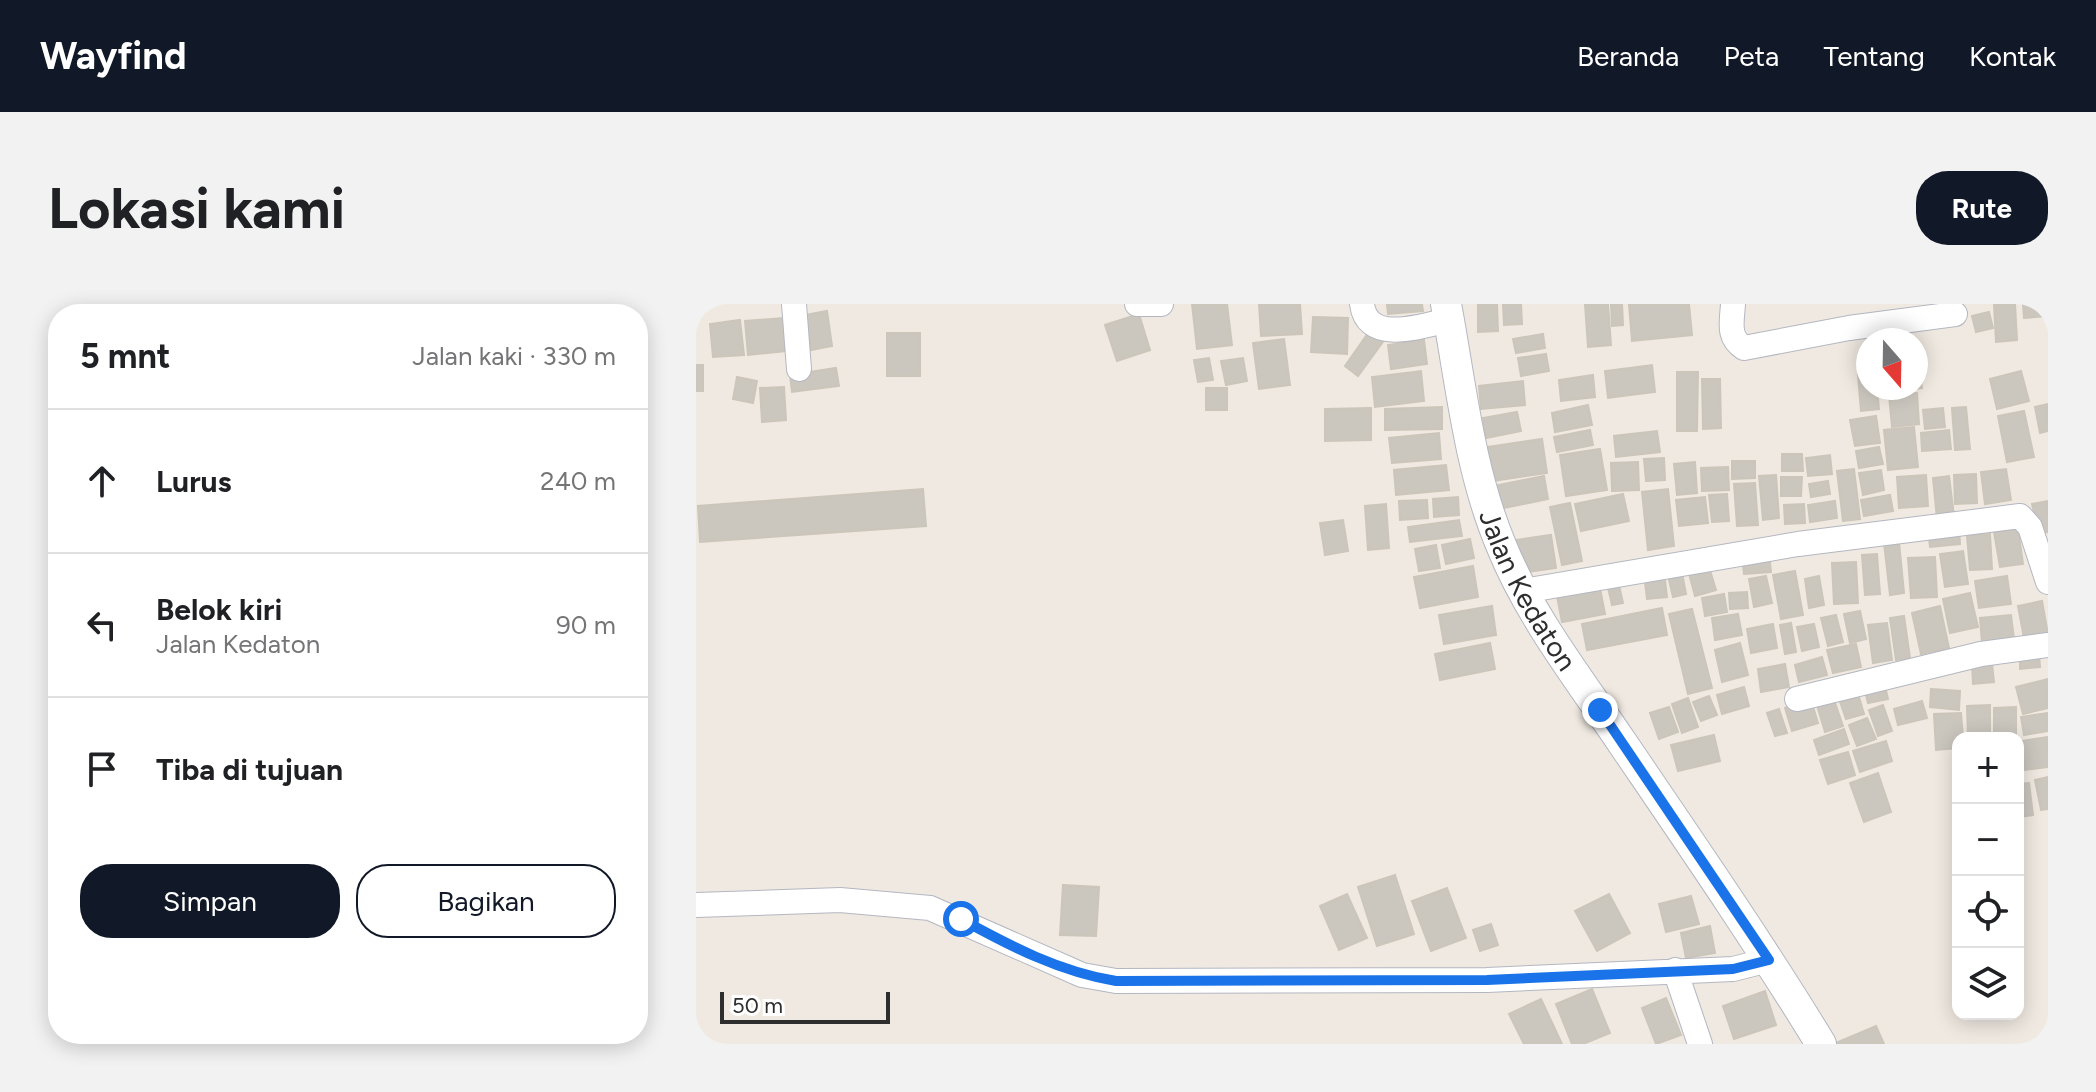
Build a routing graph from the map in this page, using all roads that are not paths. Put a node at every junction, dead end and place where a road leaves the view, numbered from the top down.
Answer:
1 (794, 304) edge
2 (1137, 304) edge
3 (1161, 304) edge
4 (1362, 304) edge
5 (1733, 304) edge
6 (1447, 312) edge
7 (1955, 314) dead end
8 (799, 369) dead end
9 (2048, 582) edge
10 (1524, 591) junction
11 (2048, 645) edge
12 (1797, 699) dead end
13 (696, 905) edge
14 (1769, 960) junction
15 (1675, 970) junction
16 (1700, 1044) edge
17 (1821, 1044) edge

1 - 8 street
2 - 3 street
4 - 6 street
5 - 7 street
6 - 10 street, Jalan Kedaton
9 - 10 street
10 - 14 street, Jalan Kedaton
11 - 12 street
13 - 15 street
14 - 15 street
14 - 17 street, Jalan Kedaton
15 - 16 street

